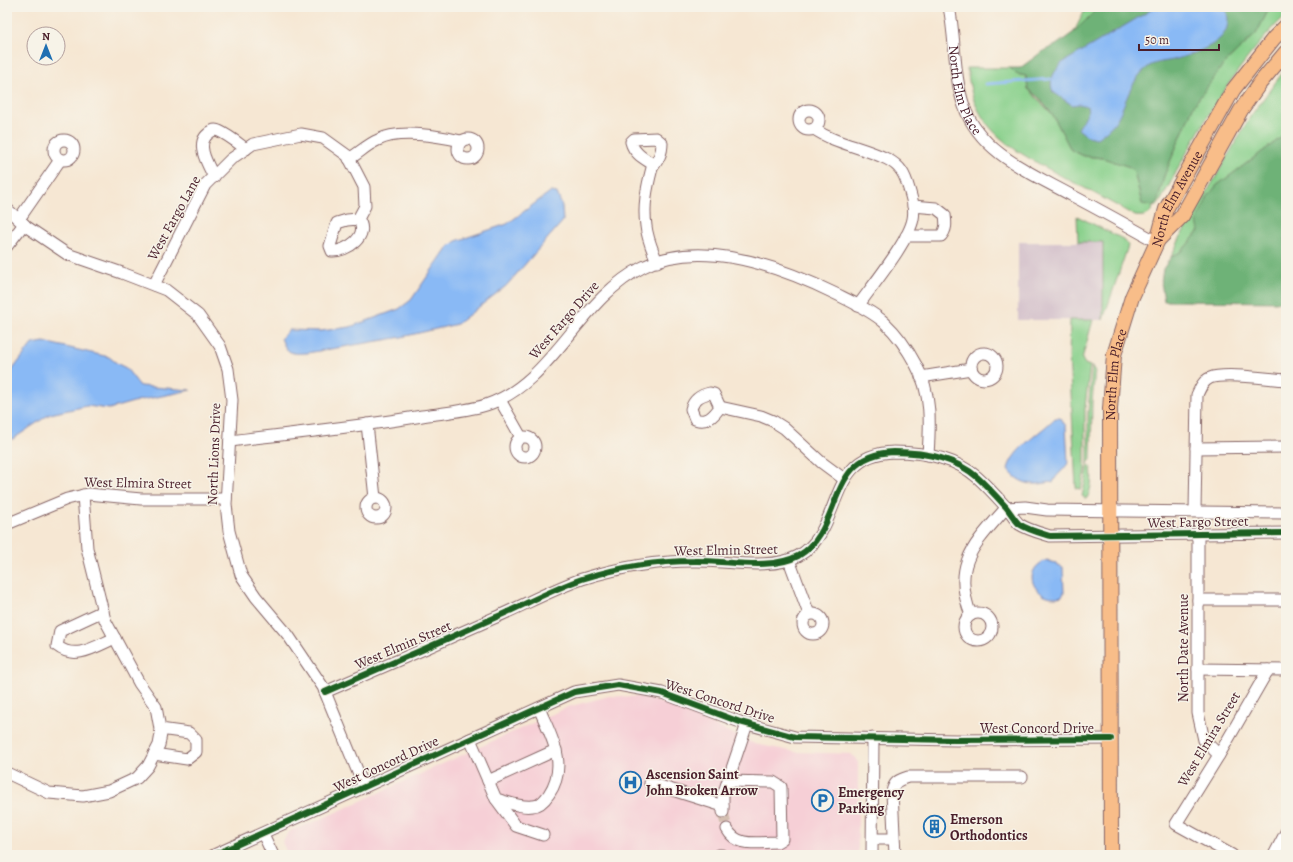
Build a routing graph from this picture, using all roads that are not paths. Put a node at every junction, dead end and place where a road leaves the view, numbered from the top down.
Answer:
1 (949, 7) edge
2 (1286, 26) edge
3 (1286, 52) edge
4 (814, 129) dead end
5 (461, 141) dead end
6 (246, 149) junction
7 (349, 159) junction
8 (60, 160) dead end
9 (654, 165) dead end
10 (214, 177) junction
11 (913, 206) junction
12 (7, 209) edge
13 (358, 219) dead end
14 (21, 221) junction
15 (906, 236) junction
16 (1157, 242) junction
17 (7, 246) edge
18 (657, 262) junction
19 (154, 286) junction
20 (858, 306) junction
21 (971, 369) dead end
22 (921, 377) junction
23 (1286, 380) edge
24 (500, 400) junction
25 (720, 407) dead end
26 (367, 424) junction
27 (521, 437) dead end
28 (230, 441) junction
29 (1286, 447) edge
30 (1196, 448) junction
31 (928, 455) junction
32 (844, 479) junction
33 (83, 495) junction
34 (375, 498) dead end
35 (226, 499) junction
36 (1006, 508) junction
37 (1110, 511) junction
38 (1195, 511) junction
39 (1286, 513) edge
40 (7, 524) edge
41 (1286, 533) edge
42 (1198, 534) junction
43 (1111, 535) junction
44 (789, 560) junction
45 (1198, 600) junction
46 (1286, 600) edge
47 (103, 611) junction
48 (809, 614) dead end
49 (971, 615) dead end
50 (115, 638) junction
51 (1198, 669) junction
52 (1268, 670) junction
53 (1286, 670) edge
54 (324, 692) junction
55 (539, 708) junction
56 (747, 724) junction
57 (160, 731) junction
58 (874, 738) junction
59 (470, 739) junction
60 (1111, 739) junction
61 (556, 750) junction
62 (154, 754) junction
63 (1219, 755) junction
64 (7, 773) edge
65 (1022, 777) dead end
66 (488, 780) junction
67 (728, 781) junction
68 (650, 783) dead end
69 (364, 787) junction
70 (496, 800) junction
71 (727, 829) tunnel mouth
72 (1286, 832) edge
73 (263, 834) junction
74 (543, 835) dead end
75 (873, 839) junction
76 (893, 839) junction
77 (220, 854) edge
78 (273, 855) edge
79 (718, 855) edge
80 (722, 855) edge
81 (872, 855) edge
82 (895, 855) edge
83 (1111, 855) edge
84 (1232, 855) edge
85 (1274, 855) edge

1 - 16 street, North Elm Place
2 - 16 main road, North Elm Avenue
3 - 16 main road, North Elm Avenue
4 - 11 street
5 - 7 street
6 - 7 street, West Fargo Lane
6 - 10 street, West Fargo Lane
6 - 10 street
7 - 13 street, West Fargo Lane
8 - 14 street
9 - 18 street
10 - 19 street, West Fargo Lane
11 - 15 street
11 - 15 street
12 - 14 street, North Lions Drive
14 - 17 street
14 - 19 street, North Lions Drive
15 - 20 street
16 - 37 main road, North Elm Place
18 - 20 street, West Fargo Drive
18 - 24 street, West Fargo Drive
19 - 28 street, North Lions Drive
20 - 22 street, West Fargo Drive
21 - 22 street
22 - 31 street, West Fargo Drive
23 - 30 street
24 - 26 street, West Fargo Drive
24 - 27 street
25 - 32 street
26 - 28 street, West Fargo Drive
26 - 34 street
28 - 35 street, North Lions Drive
29 - 30 street
30 - 38 street
31 - 32 street, West Elmin Street
31 - 36 street, West Elmin Street
32 - 44 street, West Elmin Street
33 - 35 street, West Elmira Street
33 - 40 street, West Elmira Street
33 - 47 street
35 - 54 street, North Lions Drive
36 - 37 street
36 - 43 street
36 - 49 street
37 - 38 street, West Fargo Street
37 - 43 main road, North Elm Place
38 - 39 street, West Fargo Street
41 - 42 street, West Fargo Street
42 - 43 street, West Fargo Street
42 - 45 street, North Date Avenue
43 - 60 main road, North Elm Place
44 - 48 street
44 - 54 street, West Elmin Street
45 - 46 street
45 - 51 street, North Date Avenue
47 - 50 street
47 - 50 street
50 - 57 street
51 - 52 street, West Elmira Street
51 - 63 street, North Date Avenue
52 - 53 street, West Elmira Street
52 - 63 street, West Elmira Street
54 - 69 street, North Lions Drive
55 - 56 street, West Concord Drive
55 - 59 street, West Concord Drive
55 - 61 street
56 - 58 street, West Concord Drive
56 - 67 street
57 - 62 street
57 - 62 street
58 - 60 street, West Concord Drive
58 - 75 street
59 - 66 street
59 - 69 street, West Concord Drive
60 - 83 main road, North Elm Place
61 - 66 street
61 - 70 street
62 - 64 street
63 - 84 street, West Elmira Street
65 - 76 street
66 - 70 street
67 - 68 street
67 - 71 street
69 - 73 street, West Concord Drive
70 - 74 street
72 - 85 street
73 - 77 street, West Concord Drive
73 - 78 street
75 - 76 street
75 - 81 street
76 - 82 street
79 - 80 street

